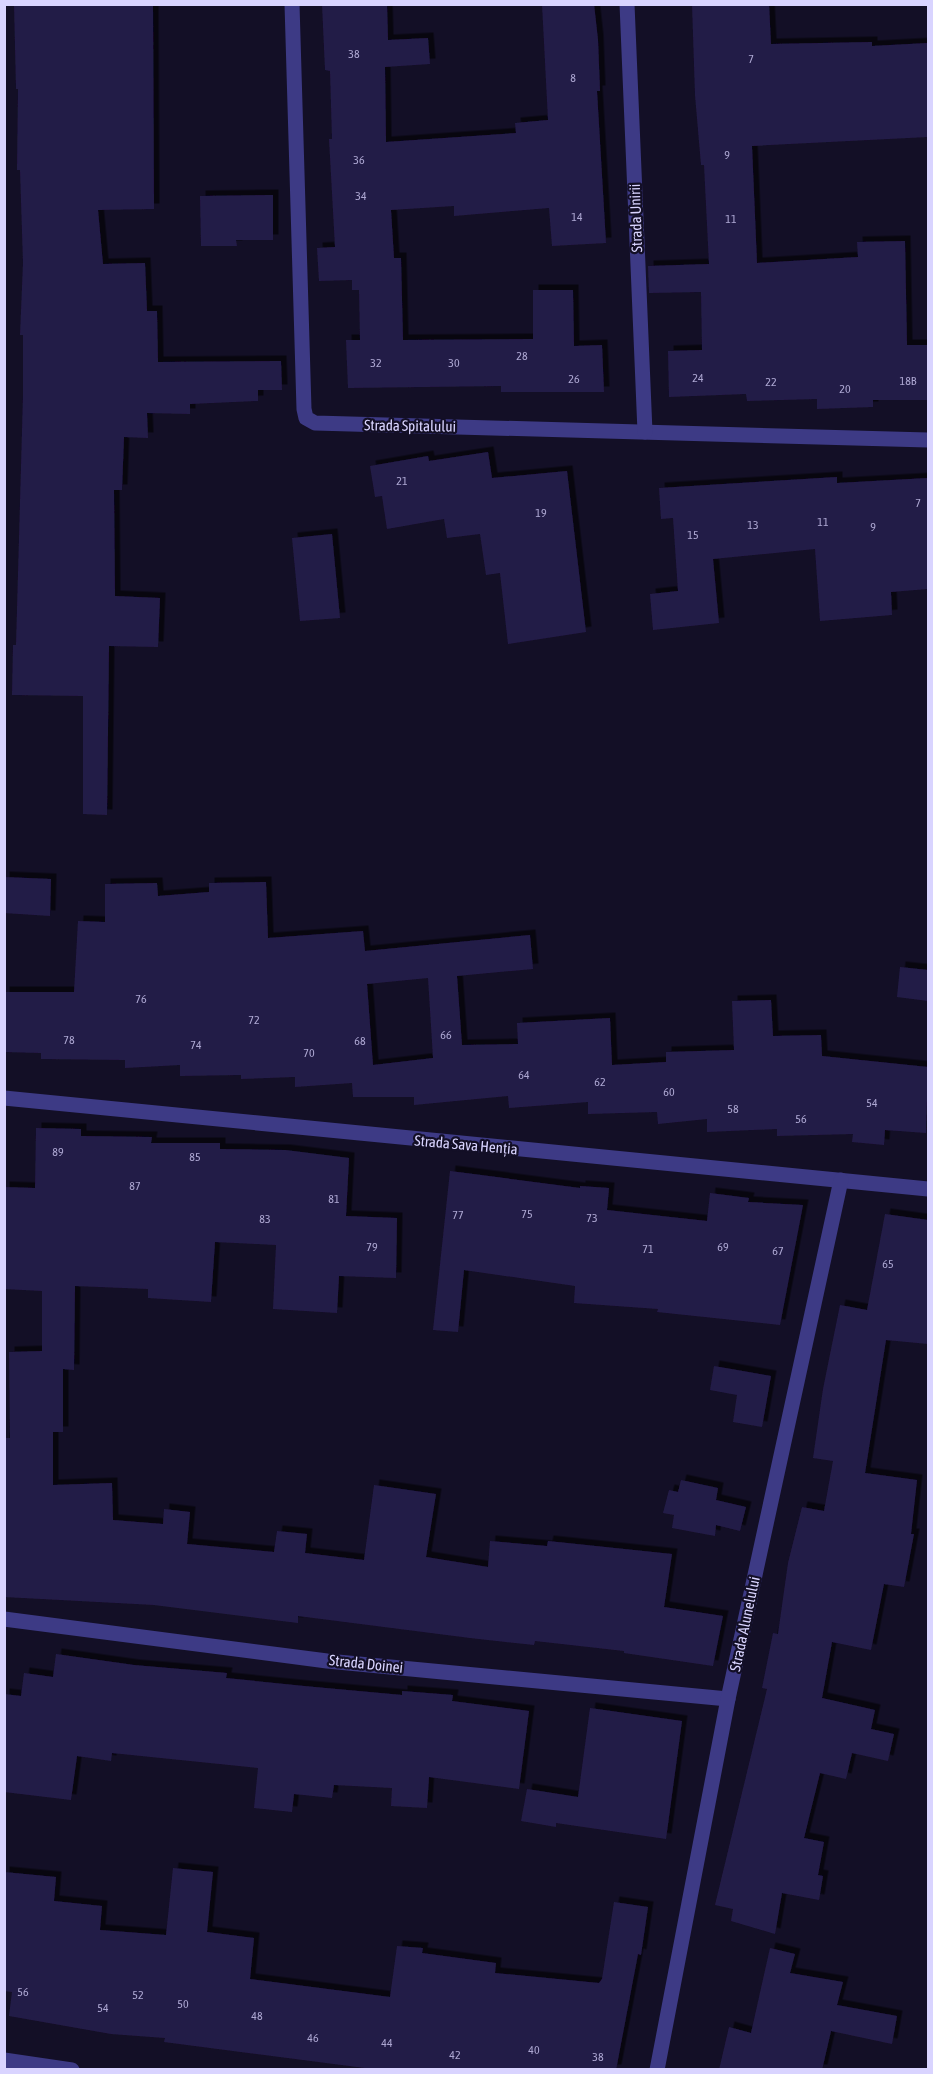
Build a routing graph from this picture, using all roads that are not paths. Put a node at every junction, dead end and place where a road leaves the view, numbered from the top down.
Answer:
1 (292, 4) edge
2 (627, 4) edge
3 (645, 432) junction
4 (928, 440) edge
5 (4, 1098) edge
6 (841, 1180) junction
7 (928, 1189) edge
8 (4, 1619) edge
9 (728, 1699) junction
10 (4, 2060) edge
11 (72, 2070) edge
12 (657, 2070) edge

1 - 3 street, Strada Spitalului
2 - 3 street, Strada Unirii
3 - 4 street, Strada Spitalului
5 - 6 street, Strada Sava Henția
6 - 7 street, Strada Sava Henția
6 - 9 street, Strada Alunelului
8 - 9 street, Strada Doinei
9 - 12 street, Strada Alunelului
10 - 11 street

